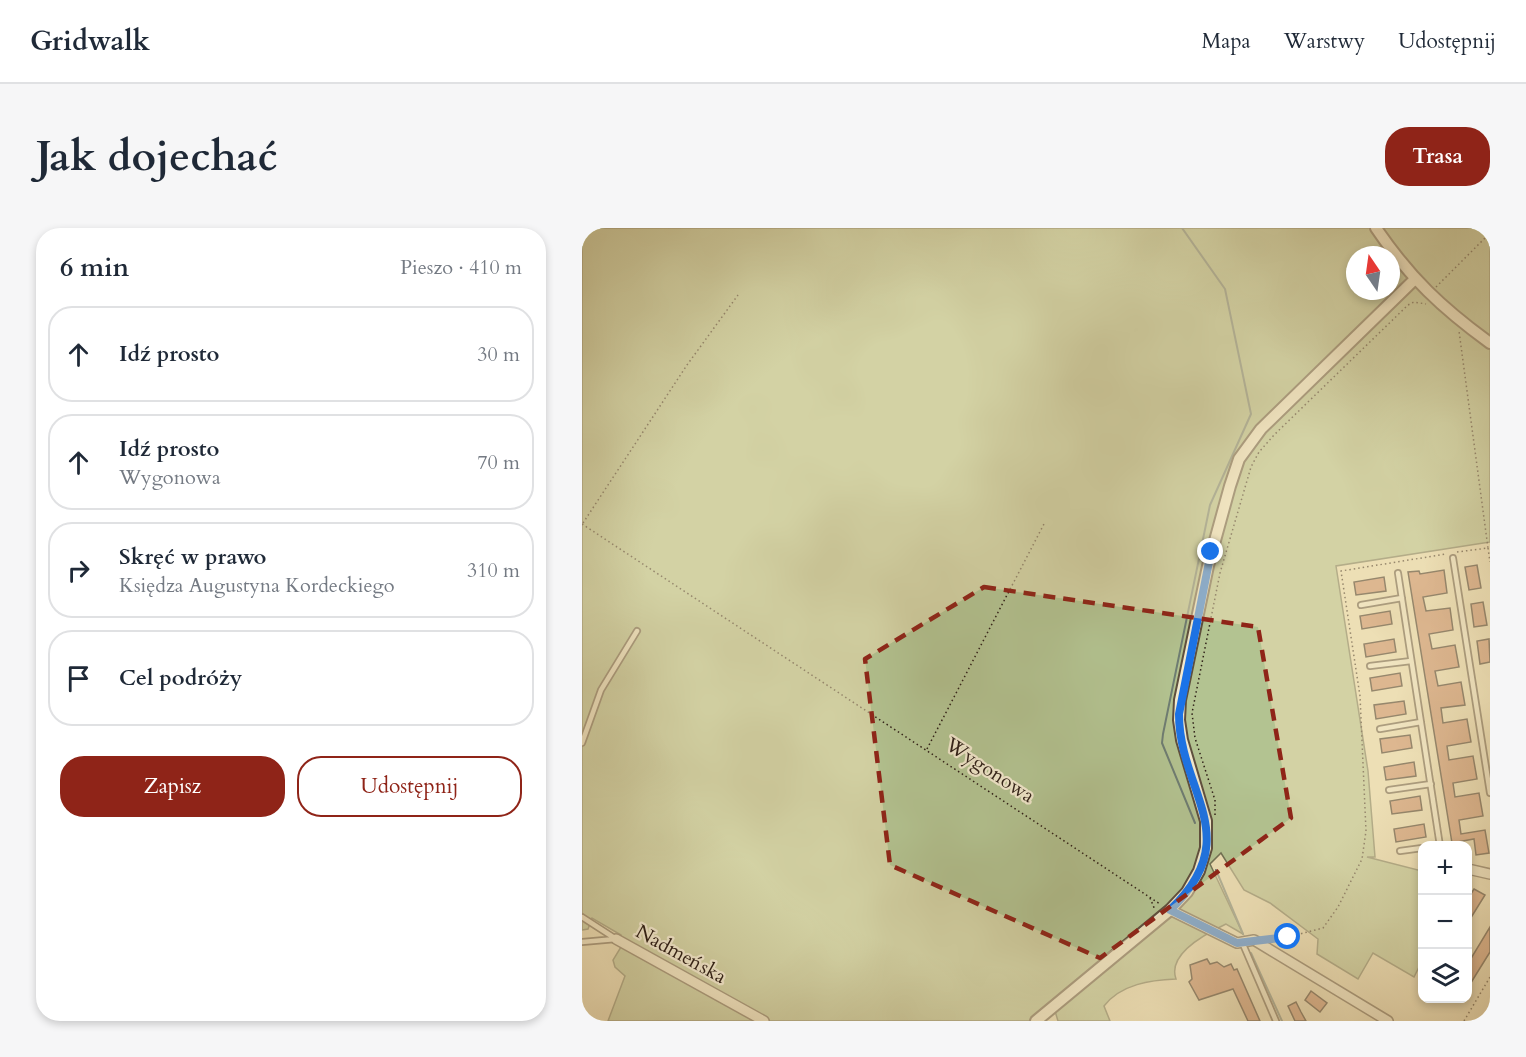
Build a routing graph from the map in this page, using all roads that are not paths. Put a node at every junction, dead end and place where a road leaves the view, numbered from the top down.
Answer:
1 (1376, 228) edge
2 (1414, 280) junction
3 (1490, 343) edge
4 (1453, 558) dead end
5 (1398, 573) dead end
6 (1402, 598) junction
7 (1360, 605) dead end
8 (637, 631) dead end
9 (1412, 661) junction
10 (1370, 666) dead end
11 (1421, 722) junction
12 (1380, 729) dead end
13 (582, 743) edge
14 (1431, 784) junction
15 (1389, 790) dead end
16 (1490, 793) edge
17 (1438, 841) edge
18 (1418, 849) edge
19 (1400, 851) dead end
20 (1472, 871) edge
21 (1490, 874) edge
22 (1170, 910) junction
23 (582, 917) edge
24 (616, 939) junction
25 (582, 942) edge
26 (1242, 942) junction
27 (764, 1021) edge
28 (1036, 1021) edge
29 (1276, 1021) edge
30 (1388, 1021) edge

1 - 2 street
2 - 3 street
2 - 22 street
4 - 16 lane
5 - 6 lane
6 - 7 lane
6 - 9 lane
8 - 13 lane
9 - 10 lane
9 - 11 lane
11 - 12 lane
11 - 14 lane
14 - 15 lane
14 - 17 lane
18 - 19 lane
20 - 21 street
22 - 26 street
22 - 28 street
23 - 24 lane, Nadmeńska
24 - 25 lane
24 - 27 street, Nadmeńska
26 - 29 lane
26 - 30 street

